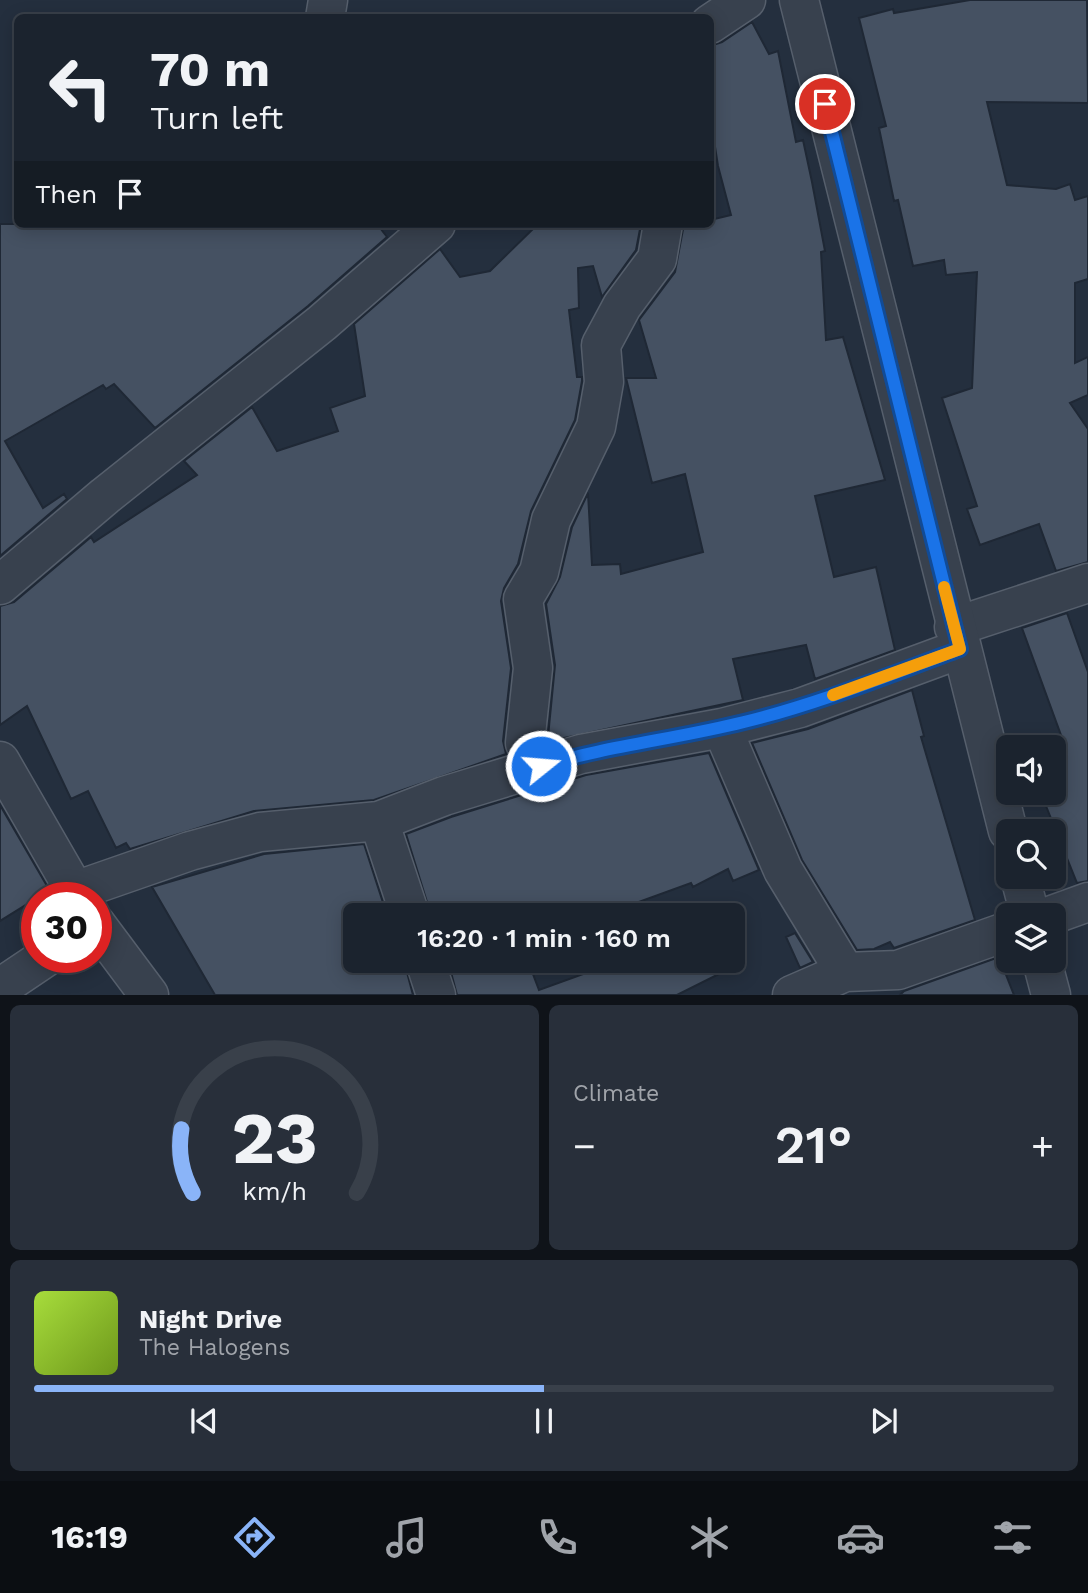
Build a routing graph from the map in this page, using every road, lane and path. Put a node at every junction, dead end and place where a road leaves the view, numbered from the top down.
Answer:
1 (746, 0) edge
2 (799, 0) edge
3 (714, 21) edge
4 (662, 228) edge
5 (419, 229) edge
6 (1088, 583) edge
7 (0, 585) edge
8 (957, 638) junction
9 (722, 727) junction
10 (0, 761) edge
11 (541, 766) junction
12 (1005, 819) edge
13 (379, 821) junction
14 (70, 882) edge
15 (109, 882) edge
16 (1088, 902) edge
17 (406, 903) edge
18 (1066, 910) edge
19 (996, 935) edge
20 (112, 945) edge
21 (845, 972) junction
22 (22, 973) edge
23 (429, 973) edge
24 (1045, 973) edge
25 (0, 988) edge
26 (149, 995) edge
27 (436, 995) edge
28 (792, 995) edge
29 (1051, 995) edge

1 - 3 street
2 - 8 street
4 - 11 street
5 - 7 street
6 - 8 street
8 - 9 street
8 - 12 street
9 - 11 street
9 - 21 street
10 - 14 street
11 - 13 street
13 - 15 street
13 - 17 street
16 - 18 street
19 - 21 street
20 - 26 street
21 - 28 street
22 - 25 street
23 - 27 street
24 - 29 street

